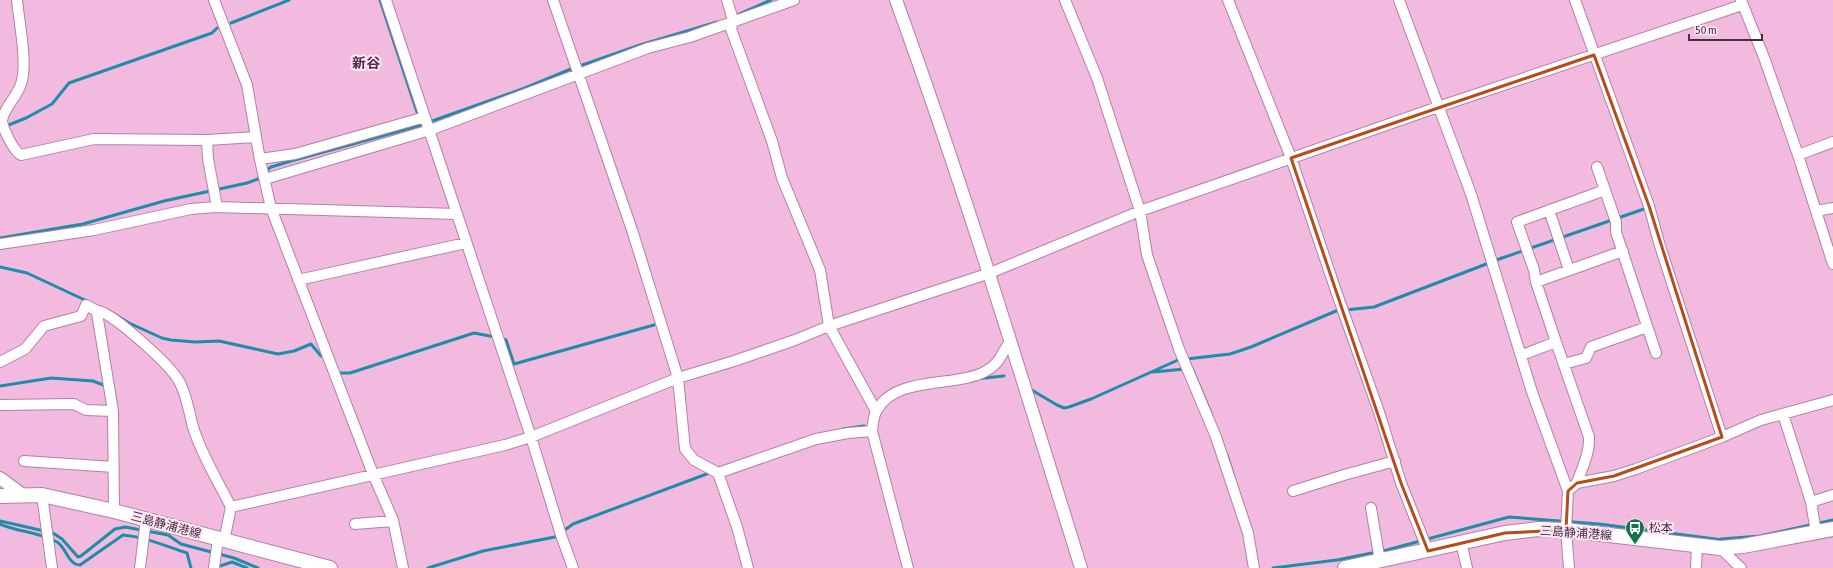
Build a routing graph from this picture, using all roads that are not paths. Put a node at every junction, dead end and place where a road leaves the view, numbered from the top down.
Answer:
1 (17, 0) edge
2 (214, 0) edge
3 (386, 0) edge
4 (553, 0) edge
5 (727, 0) edge
6 (794, 0) edge
7 (896, 0) edge
8 (1065, 0) edge
9 (1228, 0) edge
10 (1399, 0) edge
11 (1575, 0) edge
12 (1741, 2) edge
13 (733, 22) junction
14 (1594, 55) junction
15 (578, 74) junction
16 (1438, 107) junction
17 (425, 117) junction
18 (1, 120) edge
19 (430, 130) junction
20 (256, 137) junction
21 (206, 140) junction
22 (1833, 142) edge
23 (1798, 155) junction
24 (1291, 158) junction
25 (261, 162) junction
26 (1597, 167) dead end
27 (264, 178) junction
28 (1605, 190) junction
29 (217, 207) junction
30 (271, 208) junction
31 (1833, 208) edge
32 (1549, 210) junction
33 (1140, 211) junction
34 (1816, 211) junction
35 (457, 214) junction
36 (466, 242) junction
37 (0, 244) edge
38 (1622, 251) junction
39 (1833, 264) edge
40 (1569, 270) junction
41 (990, 273) junction
42 (298, 280) junction
43 (1536, 282) junction
44 (97, 311) junction
45 (829, 326) junction
46 (1647, 327) junction
47 (1010, 342) junction
48 (1556, 342) junction
49 (1656, 353) dead end
50 (1522, 355) junction
51 (0, 362) edge
52 (1564, 364) junction
53 (678, 378) junction
54 (1833, 400) edge
55 (0, 405) edge
56 (113, 411) junction
57 (876, 411) junction
58 (1783, 414) junction
59 (872, 431) junction
60 (531, 437) junction
61 (1722, 437) junction
62 (24, 461) dead end
63 (1395, 461) junction
64 (114, 467) junction
65 (718, 473) junction
66 (373, 474) junction
67 (0, 478) edge
68 (1577, 483) junction
69 (1293, 491) dead end
70 (1568, 491) junction
71 (1833, 494) edge
72 (23, 495) junction
73 (0, 496) edge
74 (42, 496) junction
75 (1811, 502) junction
76 (231, 507) junction
77 (1371, 508) dead end
78 (114, 511) junction
79 (146, 519) junction
80 (393, 521) junction
81 (354, 524) dead end
82 (1833, 529) edge
83 (1566, 530) junction
84 (1816, 532) junction
85 (221, 540) junction
86 (1461, 542) junction
87 (1697, 546) junction
88 (1720, 548) junction
89 (1428, 551) junction
90 (1380, 561) junction
91 (52, 568) edge
92 (140, 568) edge
93 (214, 568) edge
94 (330, 568) edge
95 (403, 568) edge
96 (573, 568) edge
97 (748, 568) edge
98 (908, 568) edge
99 (1081, 568) edge
100 (1254, 568) edge
101 (1345, 568) edge
102 (1467, 568) edge
103 (1569, 568) edge
104 (1696, 568) edge
105 (1741, 568) edge

1 - 18 street
2 - 20 street
3 - 17 street
4 - 15 street
5 - 13 street
6 - 13 street
7 - 41 street
8 - 33 street
9 - 24 street
10 - 16 street
11 - 14 street
12 - 14 street
12 - 23 street
13 - 15 street
13 - 45 street
14 - 16 street
14 - 61 street
15 - 19 street
15 - 53 street
16 - 24 street
16 - 50 street
17 - 19 street
17 - 25 street
18 - 21 street
19 - 27 street
19 - 35 street
20 - 21 street
20 - 25 street
21 - 29 street
22 - 23 street
23 - 34 street
24 - 33 street
24 - 63 street
25 - 27 street
26 - 28 street
27 - 30 street
28 - 32 street
28 - 38 street
29 - 30 street
29 - 37 street
30 - 35 street
30 - 42 street
31 - 34 street
32 - 40 street
32 - 43 street
33 - 41 street
33 - 100 street
34 - 39 street
35 - 36 street
36 - 42 street
36 - 60 street
38 - 40 street
38 - 46 street
40 - 43 street
41 - 45 street
41 - 47 street
42 - 66 street
43 - 48 street
44 - 51 street
44 - 56 street
44 - 76 street
45 - 53 street
45 - 57 street
46 - 49 street
46 - 52 street
47 - 57 street
47 - 99 street
48 - 50 street
48 - 52 street
50 - 70 street
52 - 68 street
53 - 60 street
53 - 65 street
54 - 58 street
55 - 56 street
56 - 64 street
57 - 59 street
58 - 61 street
58 - 75 street
59 - 65 street
59 - 98 street
60 - 66 street
60 - 96 street
61 - 68 street
62 - 64 street
63 - 69 street
63 - 89 street
64 - 78 street
65 - 97 street
66 - 76 street
66 - 80 street
67 - 72 street
68 - 70 street
70 - 83 street
71 - 75 street
72 - 73 main road, 三島静浦港線
72 - 74 main road, 三島静浦港線
74 - 78 main road, 三島静浦港線
74 - 91 street
75 - 84 street
76 - 85 street
77 - 90 street
78 - 79 main road, 三島静浦港線
79 - 85 main road, 三島静浦港線
79 - 92 street
80 - 81 street
80 - 95 street
82 - 84 main road, 三島静浦港線
83 - 86 main road, 三島静浦港線
83 - 87 main road, 三島静浦港線
83 - 103 street
84 - 88 main road, 三島静浦港線
85 - 93 street
85 - 94 main road, 三島静浦港線
86 - 89 main road, 三島静浦港線
86 - 102 street
87 - 88 main road, 三島静浦港線
87 - 104 street
88 - 105 street
89 - 90 main road, 三島静浦港線
90 - 101 main road, 三島静浦港線

